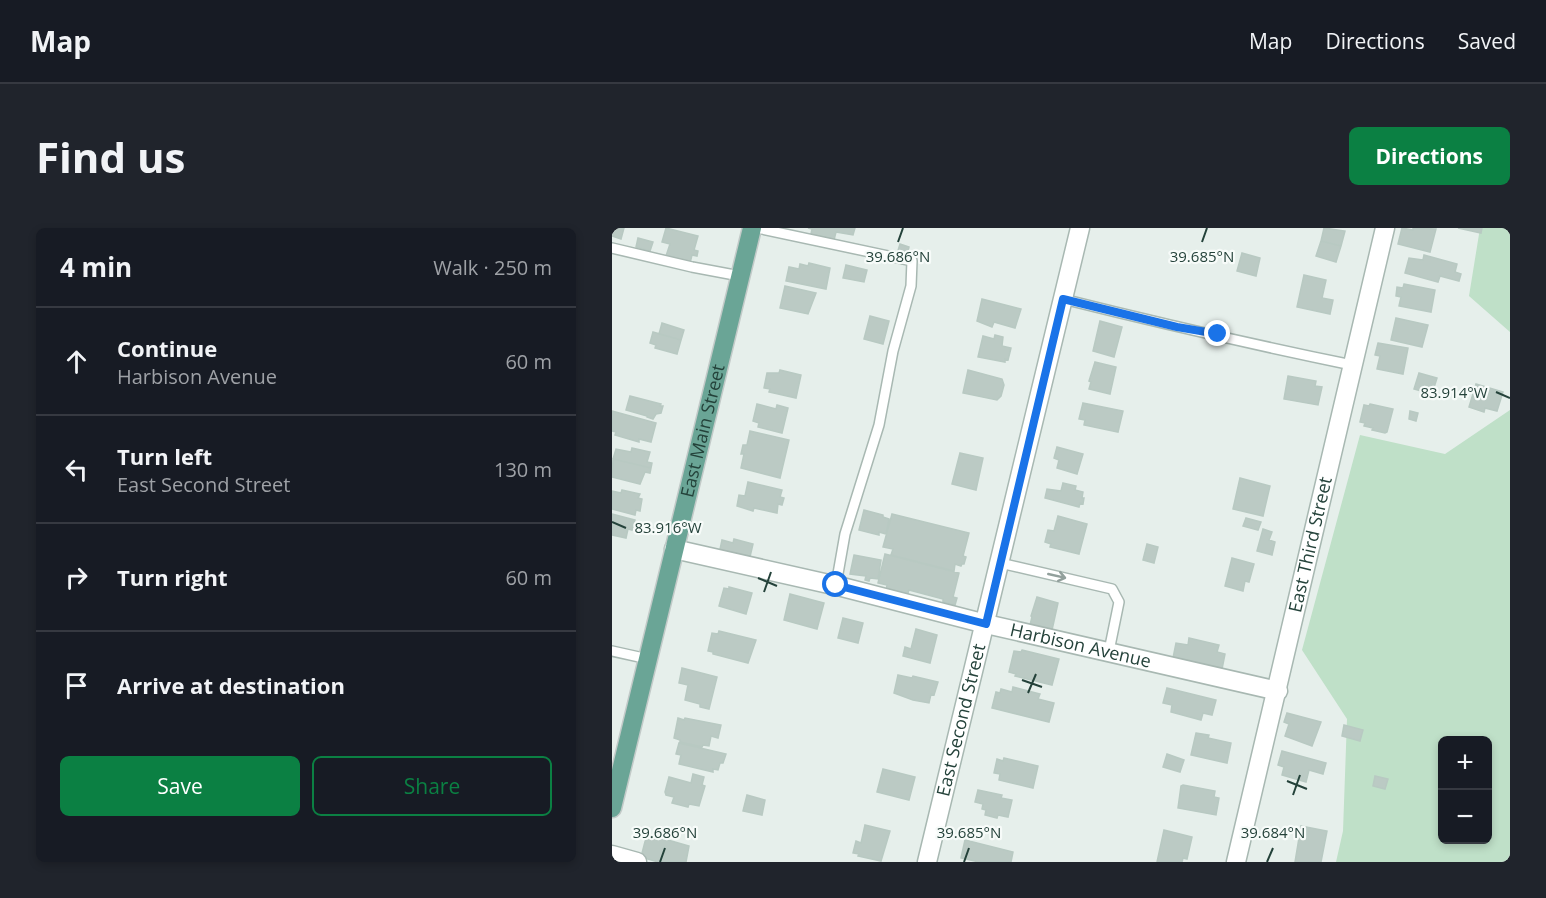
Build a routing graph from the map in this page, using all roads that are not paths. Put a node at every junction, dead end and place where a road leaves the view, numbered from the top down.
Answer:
1 (752, 228) edge
2 (757, 228) edge
3 (1080, 228) edge
4 (1385, 228) edge
5 (612, 248) edge
6 (740, 276) junction
7 (1063, 299) junction
8 (1352, 365) junction
9 (675, 549) junction
10 (1000, 563) junction
11 (836, 585) junction
12 (986, 624) junction
13 (612, 651) edge
14 (1108, 651) junction
15 (648, 659) junction
16 (1278, 691) junction
17 (612, 808) edge
18 (612, 855) edge
19 (637, 862) edge
20 (927, 862) edge
21 (1236, 862) edge

1 - 6 main road, East Main Street
2 - 11 lane
3 - 7 street, East Second Street
4 - 8 street, East Third Street
5 - 6 lane
6 - 9 main road, East Main Street
7 - 8 lane
7 - 10 street, East Second Street
8 - 16 street, East Third Street
9 - 11 street, Harbison Avenue
9 - 15 main road, East Main Street
10 - 12 street, East Second Street
10 -> 14 lane
11 - 12 street, Harbison Avenue
12 - 14 street, Harbison Avenue
12 - 20 street, East Second Street
13 - 15 lane
14 - 16 street, Harbison Avenue
15 - 17 main road, East Main Street
16 - 21 street, East Third Street
18 - 19 street

